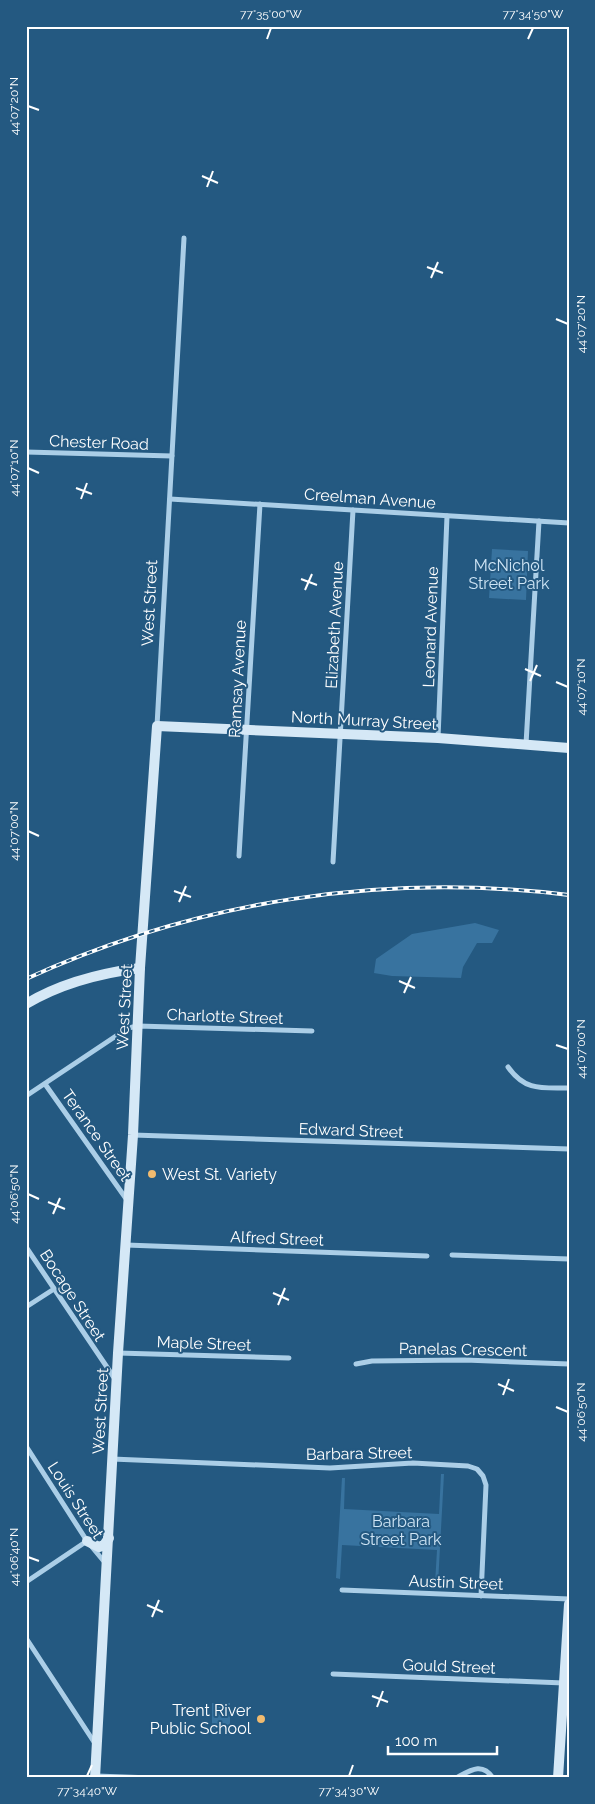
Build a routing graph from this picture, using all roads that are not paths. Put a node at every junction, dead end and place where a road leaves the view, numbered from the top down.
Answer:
1 (184, 238) dead end
2 (26, 452) edge
3 (172, 456) junction
4 (170, 499) junction
5 (260, 504) junction
6 (354, 510) junction
7 (447, 516) junction
8 (539, 521) junction
9 (569, 523) edge
10 (157, 726) junction
11 (247, 729) junction
12 (341, 734) junction
13 (438, 738) junction
14 (526, 744) junction
15 (569, 748) edge
16 (239, 856) dead end
17 (333, 862) dead end
18 (140, 968) junction
19 (26, 1004) edge
20 (138, 1026) junction
21 (312, 1031) dead end
22 (508, 1067) dead end
23 (46, 1084) junction
24 (569, 1088) edge
25 (26, 1096) edge
26 (133, 1135) junction
27 (569, 1149) edge
28 (128, 1201) junction
29 (126, 1245) junction
30 (26, 1247) edge
31 (452, 1255) dead end
32 (427, 1256) dead end
33 (569, 1259) edge
34 (54, 1290) junction
35 (26, 1307) edge
36 (118, 1354) junction
37 (289, 1358) dead end
38 (356, 1364) dead end
39 (569, 1364) edge
40 (117, 1382) junction
41 (26, 1446) edge
42 (112, 1460) junction
43 (108, 1538) junction
44 (88, 1541) junction
45 (107, 1566) junction
46 (26, 1582) edge
47 (342, 1590) dead end
48 (481, 1596) junction
49 (569, 1599) edge
50 (569, 1604) edge
51 (26, 1638) edge
52 (333, 1674) dead end
53 (564, 1683) junction
54 (96, 1745) junction
55 (565, 1745) edge
56 (96, 1777) edge
57 (152, 1778) edge
58 (456, 1778) edge
59 (494, 1778) edge
60 (558, 1778) edge

1 - 3 street, West Street
2 - 3 street, Chester Road
3 - 4 street, West Street
4 - 5 street, Creelman Avenue
4 - 10 street, West Street
5 - 6 street, Creelman Avenue
5 - 11 street, Ramsay Avenue
6 - 7 street, Creelman Avenue
6 - 12 street, Elizabeth Avenue
7 - 8 street, Creelman Avenue
7 - 13 street, Leonard Avenue
8 - 9 street, Creelman Avenue
8 - 14 street
10 - 11 street, North Murray Street
10 - 18 street, West Street
11 - 12 street, North Murray Street
11 - 16 street, Ramsay Avenue
12 - 13 street, North Murray Street
12 - 17 street, Elizabeth Avenue
13 - 14 street, North Murray Street
14 - 15 street, North Murray Street
18 - 19 street
18 - 20 street, West Street
20 - 21 street, Charlotte Street
20 - 23 street
20 - 26 street, West Street
22 - 24 street
23 - 25 street
23 - 28 street, Terance Street
26 - 27 street, Edward Street
26 - 28 street, West Street
28 - 29 street, West Street
29 - 32 street, Alfred Street
29 - 36 street, West Street
30 - 34 street, Bocage Street
31 - 33 street
34 - 35 street
34 - 40 street, Bocage Street
36 - 37 street, Maple Street
36 - 40 street, West Street
38 - 39 street, Panelas Crescent
40 - 42 street, West Street
41 - 44 street, Louis Street
42 - 43 street, West Street
42 - 48 street, Barbara Street
43 - 44 street
43 - 45 street, West Street
44 - 45 street, Louis Street
44 - 46 street
45 - 54 street, West Street
47 - 48 street, Austin Street
48 - 49 street, Austin Street
50 - 53 street
51 - 54 street
52 - 53 street, Gould Street
53 - 55 street
54 - 56 street, West Street
55 - 60 street
56 - 57 street
58 - 59 street

